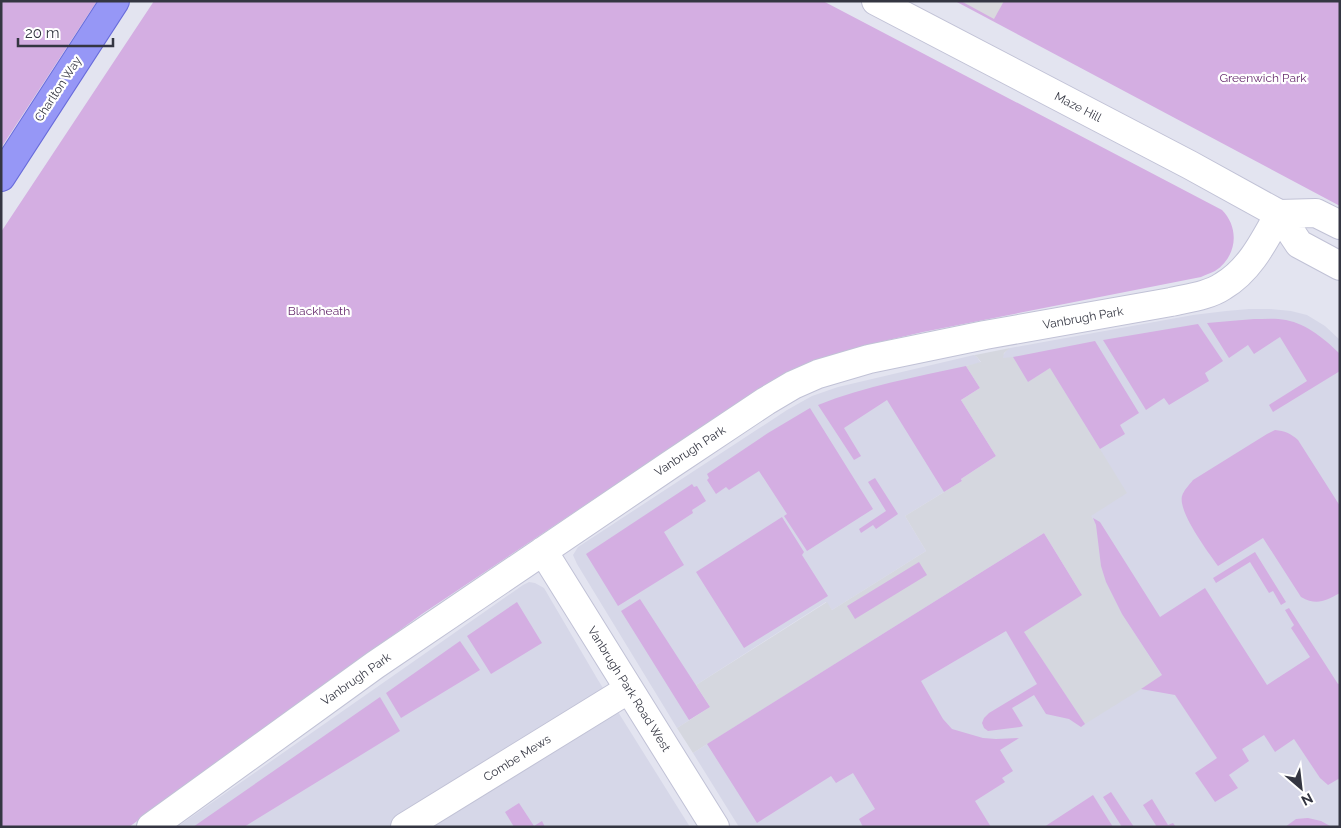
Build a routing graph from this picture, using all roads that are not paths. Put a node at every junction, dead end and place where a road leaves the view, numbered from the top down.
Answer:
1 (115, 1) edge
2 (876, 1) edge
3 (1, 177) edge
4 (1280, 214) junction
5 (1340, 225) edge
6 (1340, 266) edge
7 (542, 551) junction
8 (629, 688) junction
9 (151, 827) edge
10 (405, 827) edge
11 (715, 827) edge

1 - 3 main road, Charlton Way
2 - 4 street, Maze Hill
4 - 5 street
4 - 6 street, Maze Hill
4 - 7 street, Vanbrugh Park
7 - 8 street, Vanbrugh Park Road West
7 - 9 street, Vanbrugh Park
8 - 10 street, Combe Mews
8 - 11 street, Vanbrugh Park Road West

